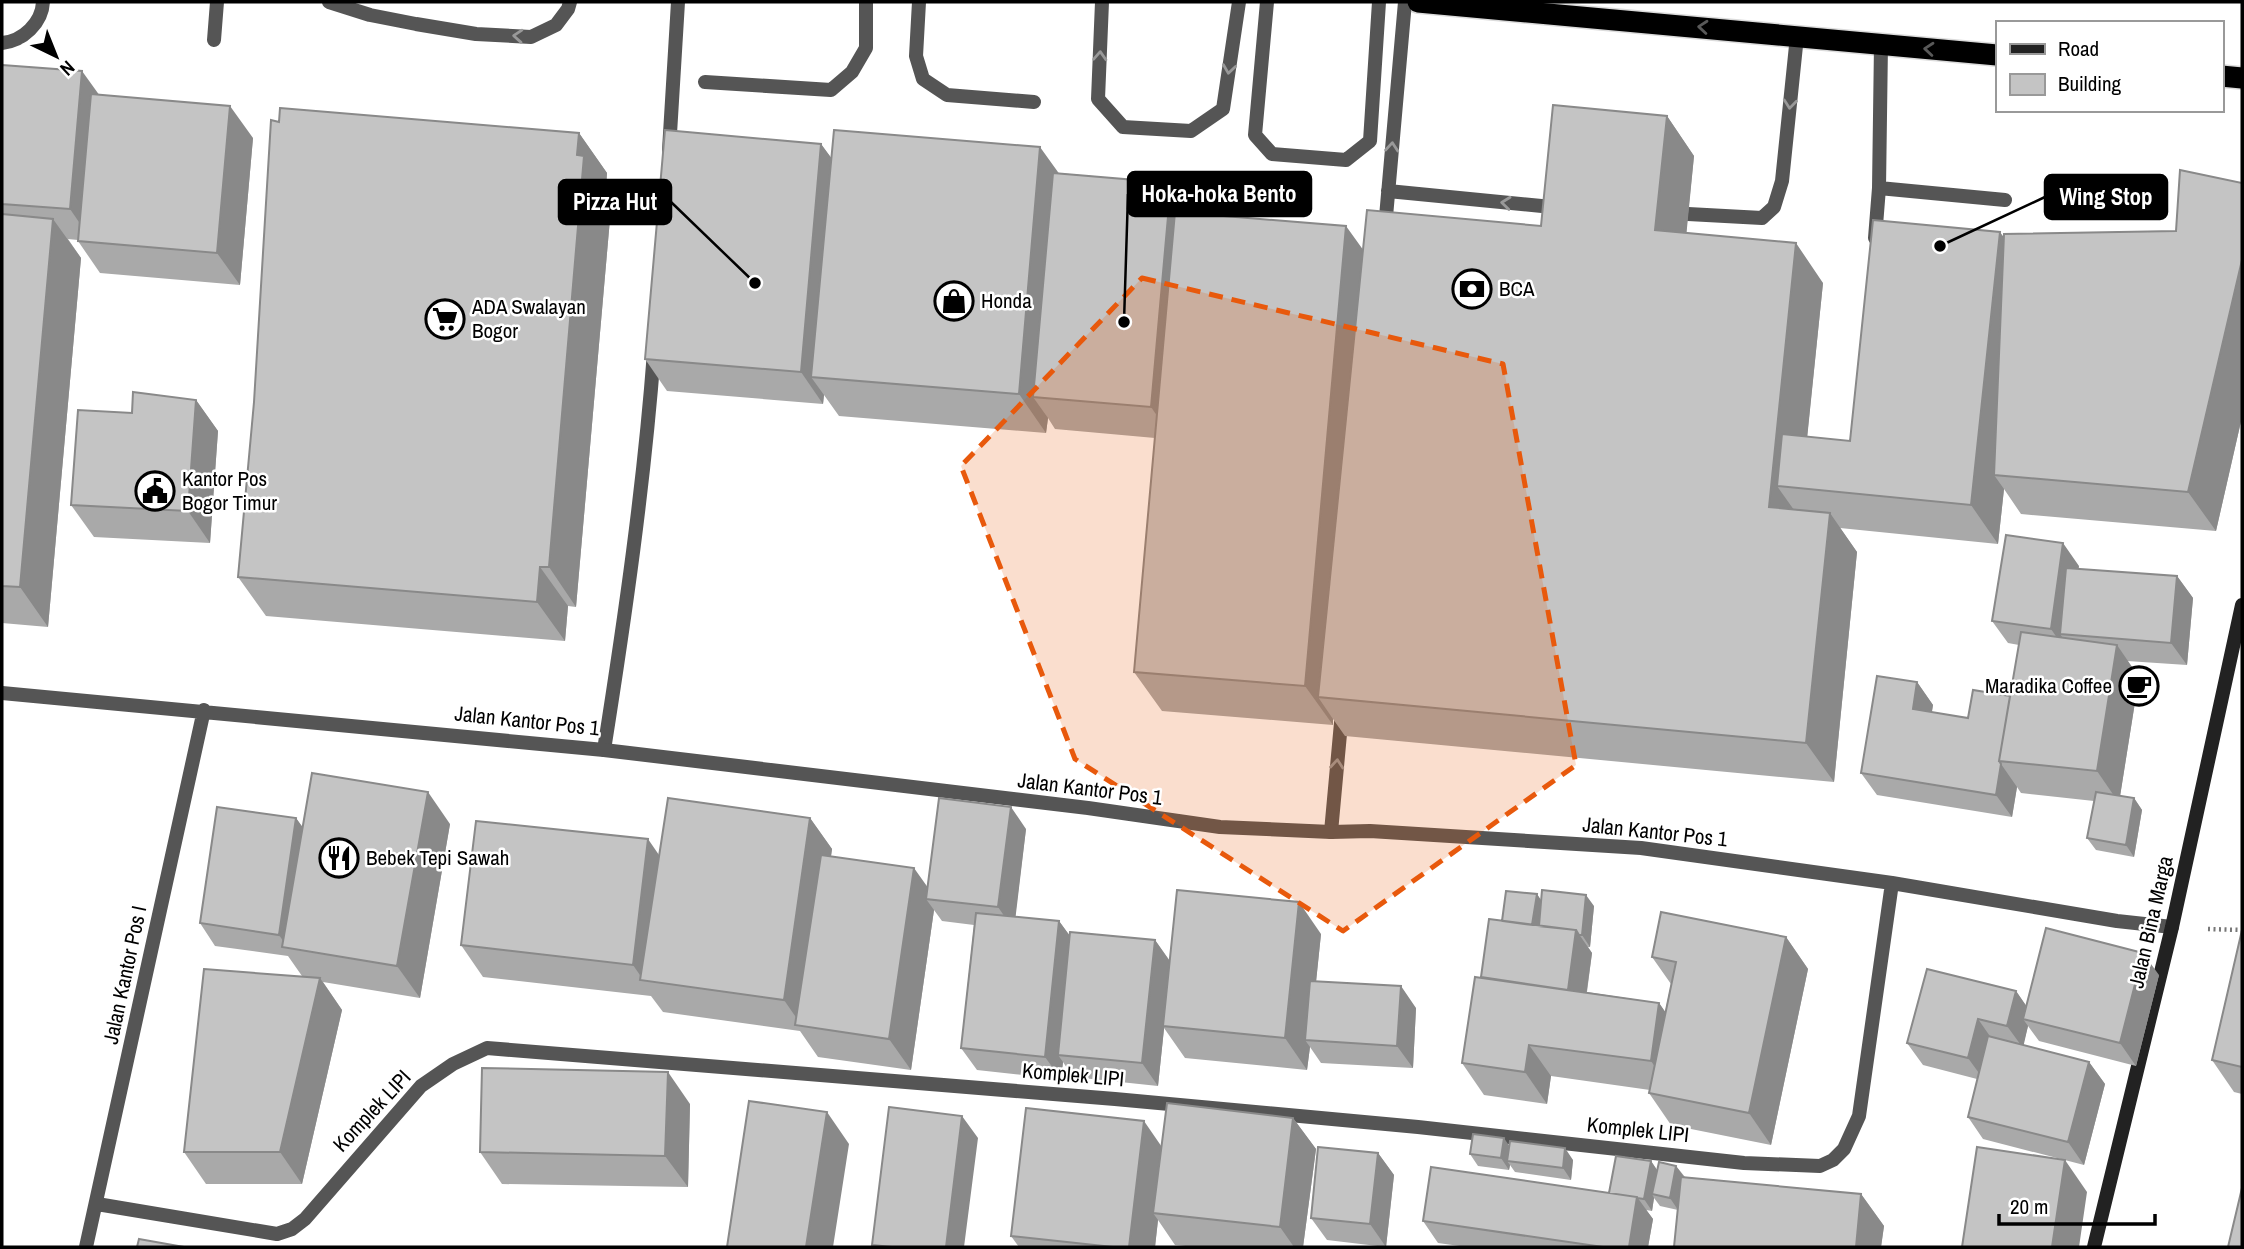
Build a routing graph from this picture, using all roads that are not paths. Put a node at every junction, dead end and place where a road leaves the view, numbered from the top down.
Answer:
1 (43, 2) edge
2 (217, 2) edge
3 (329, 2) edge
4 (570, 2) edge
5 (678, 2) edge
6 (866, 2) edge
7 (919, 2) edge
8 (1102, 2) edge
9 (1239, 2) edge
10 (1267, 2) edge
11 (1379, 2) edge
12 (1405, 2) edge
13 (1419, 2) edge
14 (1797, 36) junction
15 (214, 40) dead end
16 (2, 43) edge
17 (1881, 44) junction
18 (1996, 55) edge
19 (2223, 76) edge
20 (2242, 78) edge
21 (705, 82) dead end
22 (1034, 102) dead end
23 (667, 171) edge
24 (1880, 188) junction
25 (1388, 191) junction
26 (2004, 200) dead end
27 (1574, 210) edge
28 (1688, 214) dead end
29 (1384, 240) edge
30 (1874, 253) edge
31 (655, 343) edge
32 (2242, 605) edge
33 (2, 693) edge
34 (1343, 695) edge
35 (204, 710) junction
36 (604, 750) junction
37 (1331, 832) junction
38 (1892, 883) junction
39 (2172, 927) junction
40 (97, 1203) junction
41 (86, 1247) edge
42 (2094, 1247) edge

1 - 16 street
2 - 15 street
4 -> 3 street
5 - 23 street
6 - 21 street
7 - 22 street
9 -> 8 street
10 - 11 street
25 -> 12 street
14 -> 13 highway
14 - 17 highway
14 -> 28 street
18 -> 17 highway
17 - 24 street
19 - 20 highway
24 - 26 street
24 - 30 street
27 -> 25 street
25 - 29 street
31 - 36 street
32 - 39 street, Jalan Bina Marga
33 - 35 street, Jalan Kantor Pos 1
37 -> 34 street
35 - 36 street, Jalan Kantor Pos 1
35 - 40 street, Jalan Kantor Pos I
36 - 37 street, Jalan Kantor Pos 1
37 - 38 street, Jalan Kantor Pos 1
38 - 39 street, Jalan Kantor Pos 1
38 - 40 street, Komplek LIPI
39 - 42 street, Jalan Bina Marga
40 - 41 street, Jalan Kantor Pos I

